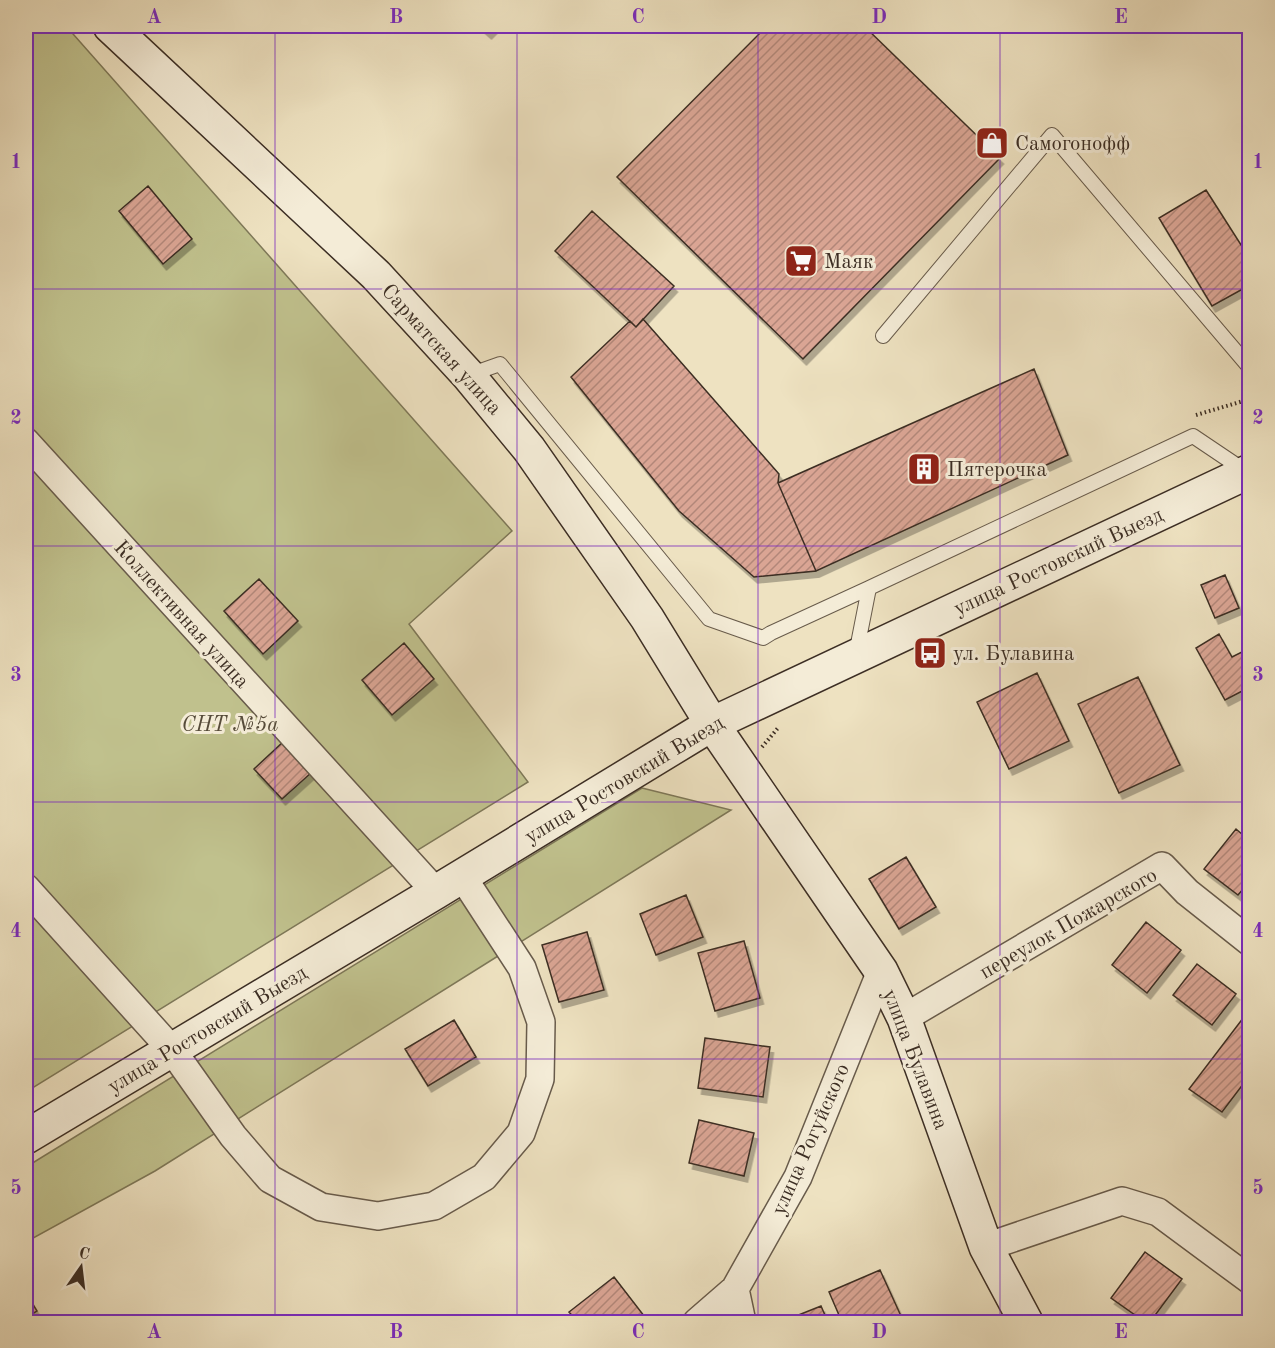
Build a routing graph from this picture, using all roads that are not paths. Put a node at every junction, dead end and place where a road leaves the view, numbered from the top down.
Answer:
1 (110, 26) edge
2 (883, 336) dead end
3 (1250, 368) edge
4 (468, 375) junction
5 (26, 442) edge
6 (1248, 472) edge
7 (869, 588) junction
8 (856, 657) junction
9 (712, 724) junction
10 (449, 884) junction
11 (26, 888) edge
12 (1250, 942) edge
13 (881, 971) junction
14 (904, 1018) junction
15 (172, 1050) junction
16 (26, 1137) edge
17 (986, 1247) junction
18 (1250, 1280) edge
19 (735, 1289) junction
20 (697, 1323) edge
21 (742, 1323) edge
22 (1026, 1323) edge

1 - 4 main road, Сарматская улица
2 - 3 lane
4 - 7 lane
4 - 9 main road, Сарматская улица
5 - 10 street, Коллективная улица
6 - 7 lane
6 - 8 main road, улица Ростовский Выезд
7 - 8 lane
8 - 9 main road, улица Ростовский Выезд
9 - 10 main road, улица Ростовский Выезд
9 - 13 main road, улица Булавина
10 - 15 main road, улица Ростовский Выезд
10 - 15 street, Коллективная улица
11 - 15 street, Коллективная улица
12 - 14 street, переулок Пожарского
13 - 14 main road, улица Булавина
13 - 19 street, улица Рогуйского
14 - 17 main road, улица Булавина
15 - 16 main road, улица Ростовский Выезд
17 - 18 street
17 - 22 main road, улица Булавина
19 - 20 street, улица Рогуйского
19 - 21 street

